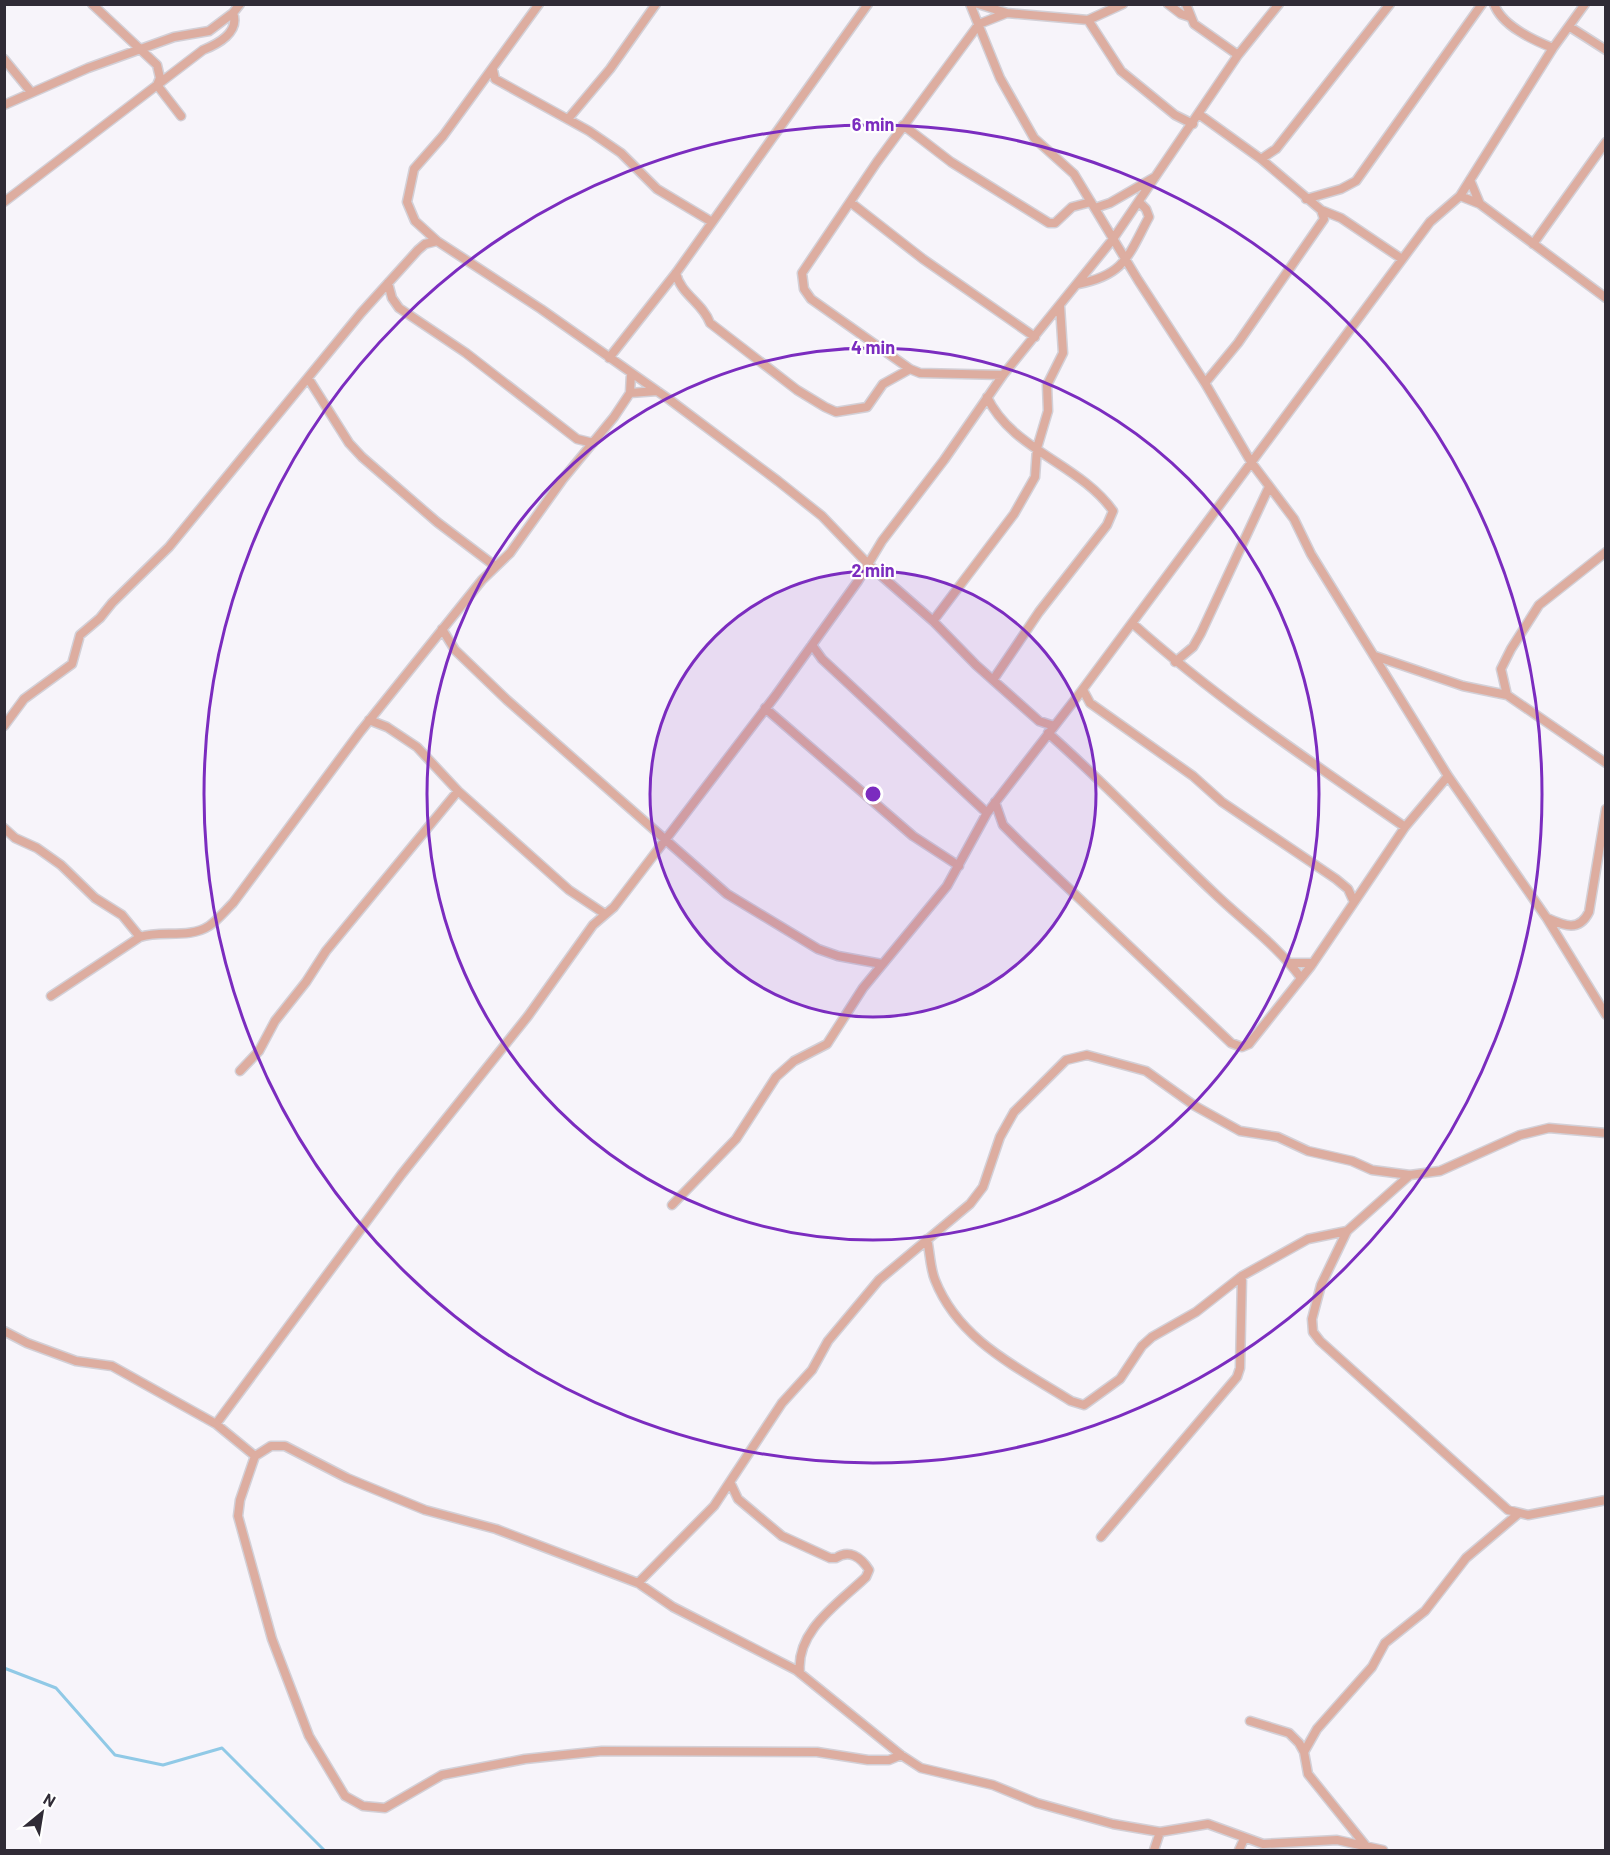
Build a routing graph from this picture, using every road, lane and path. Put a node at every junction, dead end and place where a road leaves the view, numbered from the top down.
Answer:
1 (92, 4) edge
2 (240, 4) edge
3 (539, 4) edge
4 (656, 4) edge
5 (868, 4) edge
6 (970, 4) edge
7 (978, 4) edge
8 (1123, 4) edge
9 (1186, 4) edge
10 (1279, 4) edge
11 (1390, 4) edge
12 (1482, 4) edge
13 (1494, 4) edge
14 (1585, 4) edge
15 (1169, 5) edge
16 (233, 13) junction
17 (1007, 13) junction
18 (1190, 17) junction
19 (1088, 20) junction
20 (979, 24) junction
21 (1570, 27) junction
22 (1553, 48) junction
23 (142, 50) junction
24 (1605, 50) edge
25 (1238, 55) junction
26 (4, 59) edge
27 (493, 70) junction
28 (157, 85) junction
29 (32, 92) junction
30 (4, 105) edge
31 (1200, 115) junction
32 (181, 116) dead end
33 (568, 119) junction
34 (1193, 124) junction
35 (903, 125) junction
36 (1605, 142) edge
37 (1261, 159) junction
38 (1157, 176) junction
39 (1470, 180) junction
40 (1460, 196) junction
41 (1306, 199) junction
42 (4, 202) edge
43 (850, 202) junction
44 (1139, 202) junction
45 (1480, 204) junction
46 (1093, 205) junction
47 (1321, 210) junction
48 (712, 222) junction
49 (1113, 239) junction
50 (437, 241) junction
51 (1533, 244) junction
52 (1402, 259) junction
53 (1125, 260) junction
54 (676, 273) junction
55 (388, 283) junction
56 (1078, 284) junction
57 (1605, 298) edge
58 (1060, 306) junction
59 (1035, 337) junction
60 (609, 358) junction
61 (910, 369) junction
62 (631, 373) junction
63 (1003, 375) junction
64 (308, 378) junction
65 (1205, 383) junction
66 (657, 391) junction
67 (630, 393) junction
68 (987, 397) junction
69 (593, 443) junction
70 (1037, 448) junction
71 (1251, 462) junction
72 (1269, 487) junction
73 (1605, 552) edge
74 (495, 566) junction
75 (869, 566) junction
76 (933, 621) junction
77 (1132, 623) junction
78 (442, 629) junction
79 (812, 645) junction
80 (1375, 656) junction
81 (1175, 662) junction
82 (993, 680) junction
83 (1083, 690) junction
84 (1507, 695) junction
85 (1073, 703) junction
86 (1090, 703) junction
87 (765, 708) junction
88 (369, 720) junction
89 (1038, 721) junction
90 (4, 726) edge
91 (1048, 733) junction
92 (1605, 763) edge
93 (1448, 776) junction
94 (458, 791) junction
95 (995, 802) junction
96 (1605, 809) edge
97 (987, 813) junction
98 (1405, 827) junction
99 (4, 828) edge
100 (664, 838) junction
101 (959, 866) junction
102 (1354, 902) junction
103 (605, 914) junction
104 (1546, 917) junction
105 (140, 937) junction
106 (1290, 963) junction
107 (1312, 963) junction
108 (882, 964) junction
109 (1301, 978) junction
110 (51, 996) dead end
111 (1605, 1016) edge
112 (240, 1071) dead end
113 (1605, 1133) edge
114 (1410, 1175) junction
115 (672, 1205) dead end
116 (1347, 1231) junction
117 (927, 1239) junction
118 (1242, 1276) junction
119 (4, 1331) edge
120 (216, 1424) junction
121 (255, 1456) junction
122 (730, 1482) junction
123 (1605, 1500) edge
124 (1518, 1514) junction
125 (1101, 1537) dead end
126 (638, 1583) junction
127 (800, 1673) junction
128 (1250, 1721) dead end
129 (1304, 1752) junction
130 (901, 1755) junction
131 (1160, 1832) junction
132 (1244, 1839) junction
133 (1367, 1846) junction
134 (1154, 1851) edge
135 (1239, 1851) edge
136 (1383, 1851) edge

1 - 23 street
2 - 16 street
3 - 27 street
4 - 33 street
5 - 48 street
6 - 20 street
7 - 17 street
8 - 19 street
9 - 18 street
10 - 25 street
11 - 37 street
12 - 41 street
13 - 22 street
14 - 21 street
15 - 18 street
16 - 23 street
16 - 28 street
17 - 19 street
17 - 20 street
18 - 25 street
19 - 34 street
20 - 35 street
20 - 46 street
21 - 22 street
21 - 24 street
22 - 39 street
23 - 28 street
23 - 29 street
25 - 31 street
26 - 29 street
27 - 33 street
27 - 50 street
28 - 32 street
28 - 42 street
29 - 30 street
31 - 34 street
31 - 37 street
33 - 48 street
34 - 38 street
35 - 43 street
35 - 46 street
36 - 51 street
37 - 41 street
38 - 44 street
38 - 46 street
39 - 40 street
39 - 45 street
40 - 45 street
40 - 52 street
41 - 47 street
43 - 59 street
43 - 61 street
44 - 49 street
44 - 53 street
45 - 51 street
46 - 49 street
47 - 52 street
47 - 65 street
48 - 54 street
49 - 53 street
49 - 56 street
50 - 55 street
50 - 60 street
51 - 57 street
52 - 71 street
53 - 56 street
53 - 65 street
54 - 60 street
54 - 61 street
55 - 64 street
55 - 69 street
56 - 58 street
58 - 59 street
58 - 70 street
59 - 63 street
60 - 62 street
61 - 63 street
62 - 66 street
62 - 67 street
63 - 68 street
64 - 74 street
64 - 90 street
65 - 71 street
66 - 67 street
66 - 75 street
67 - 69 street
68 - 70 street
68 - 75 street
69 - 74 street
70 - 76 street
70 - 82 street
71 - 72 street
71 - 77 street
72 - 80 street
72 - 81 street
73 - 84 street
74 - 78 street
75 - 76 street
75 - 79 street
76 - 82 street
77 - 81 street
77 - 83 street
78 - 88 street
78 - 100 street
79 - 87 street
79 - 97 street
80 - 84 street
80 - 93 street
81 - 98 street
82 - 89 street
83 - 85 street
83 - 86 street
84 - 92 street
85 - 86 street
85 - 91 street
86 - 102 street
87 - 100 street
87 - 101 street
88 - 94 street
88 - 105 street
89 - 91 street
89 - 91 street
91 - 95 street
91 - 106 street
93 - 98 street
93 - 104 street
94 - 103 street
94 - 112 street
95 - 97 street
95 - 109 street
96 - 104 street
97 - 101 street
98 - 102 street
99 - 105 street
100 - 103 street
100 - 108 street
101 - 108 street
102 - 107 street
103 - 120 street
104 - 111 street
105 - 110 street
106 - 107 street
106 - 109 street
107 - 109 street
108 - 115 street
113 - 114 street
114 - 116 street
114 - 117 street
116 - 118 street
116 - 124 street
117 - 118 street
117 - 122 street
118 - 125 street
119 - 120 street
120 - 121 street
121 - 126 street
121 - 130 street
122 - 126 street
122 - 127 street
123 - 124 street
124 - 129 street
126 - 127 street
127 - 130 street
128 - 129 street
129 - 133 street
130 - 131 street
131 - 132 street
131 - 134 street
132 - 133 street
132 - 135 street
133 - 136 street

